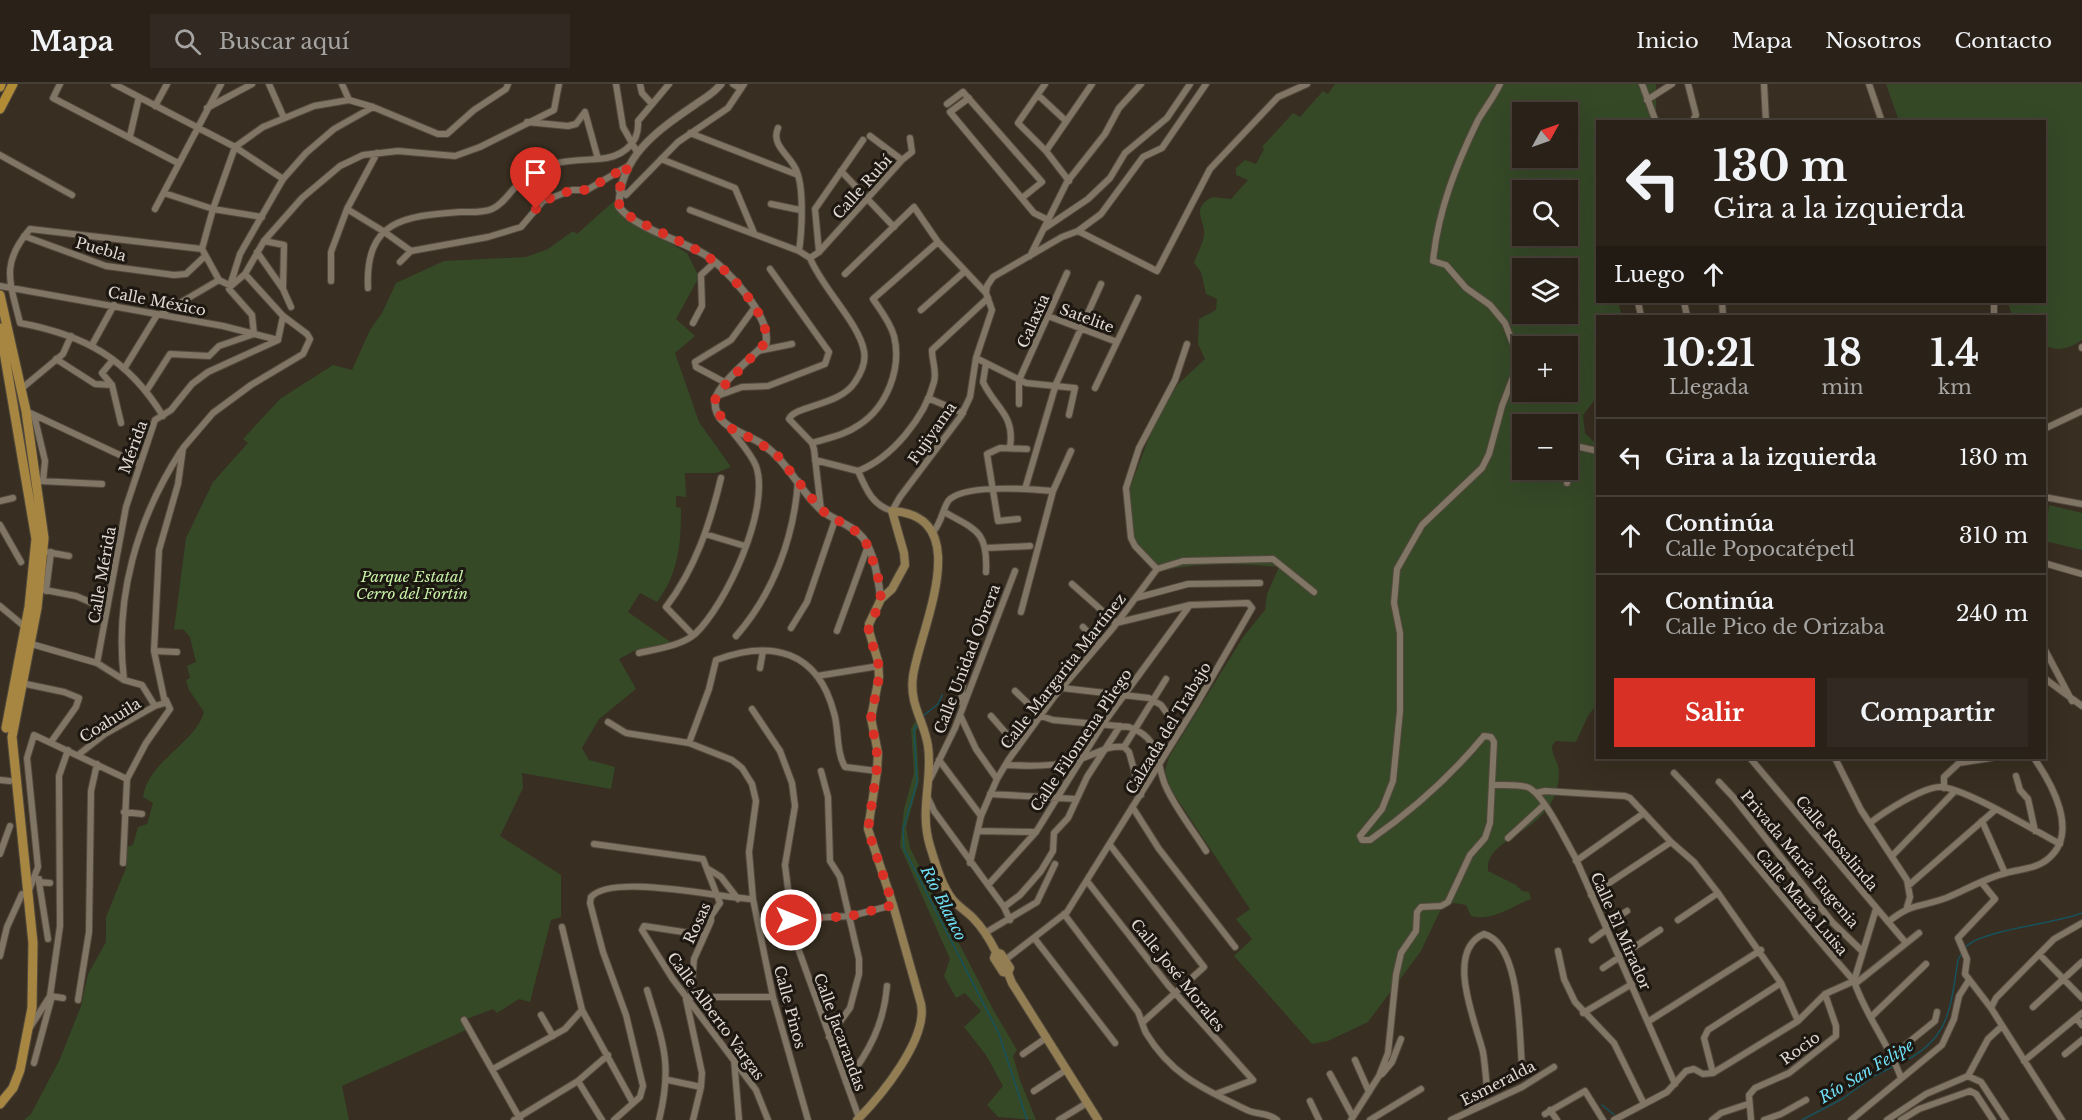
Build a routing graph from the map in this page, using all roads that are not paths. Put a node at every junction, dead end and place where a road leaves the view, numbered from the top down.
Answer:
1 (13, 84) edge
2 (60, 84) edge
3 (114, 84) edge
4 (167, 84) edge
5 (220, 84) edge
6 (252, 84) edge
7 (269, 84) edge
8 (342, 84) edge
9 (508, 84) edge
10 (559, 84) edge
11 (615, 84) edge
12 (640, 84) edge
13 (669, 84) edge
14 (721, 84) edge
15 (733, 84) edge
16 (1045, 84) edge
17 (1092, 84) edge
18 (1141, 84) edge
19 (1190, 84) edge
20 (1206, 84) edge
21 (1306, 84) edge
22 (1500, 84) edge
23 (1642, 84) edge
24 (1672, 84) edge
25 (1688, 84) edge
26 (1764, 84) edge
27 (1869, 84) edge
28 (742, 86) edge
29 (1038, 95) junction
30 (139, 97) junction
31 (969, 98) junction
32 (349, 100) junction
33 (1647, 100) junction
34 (652, 104) junction
35 (947, 104) dead end
36 (155, 106) junction
37 (373, 107) junction
38 (0, 109) edge
39 (207, 109) junction
40 (284, 118) junction
41 (1655, 120) edge
42 (1693, 120) edge
43 (1766, 120) edge
44 (1881, 120) edge
45 (1066, 121) junction
46 (527, 122) junction
47 (195, 128) junction
48 (778, 128) dead end
49 (639, 133) junction
50 (690, 133) junction
51 (130, 136) junction
52 (870, 136) dead end
53 (910, 138) dead end
54 (647, 139) junction
55 (862, 140) dead end
56 (632, 145) junction
57 (235, 147) junction
58 (1046, 151) junction
59 (637, 152) junction
60 (377, 153) junction
61 (0, 155) edge
62 (598, 159) junction
63 (661, 159) junction
64 (902, 160) junction
65 (178, 163) junction
66 (628, 166) junction
67 (841, 171) junction
68 (798, 175) junction
69 (525, 177) junction
70 (284, 179) junction
71 (1068, 181) junction
72 (619, 190) junction
73 (164, 193) junction
74 (72, 195) dead end
75 (1023, 198) junction
76 (868, 200) junction
77 (543, 201) junction
78 (771, 204) dead end
79 (155, 209) dead end
80 (213, 209) junction
81 (347, 209) junction
82 (690, 210) dead end
83 (800, 210) junction
84 (262, 217) junction
85 (1048, 220) junction
86 (894, 227) junction
87 (1045, 228) junction
88 (384, 231) junction
89 (1078, 231) junction
90 (754, 233) junction
91 (24, 236) junction
92 (264, 241) junction
93 (938, 242) junction
94 (800, 251) junction
95 (257, 252) junction
96 (411, 252) junction
97 (819, 252) junction
98 (204, 253) junction
99 (1029, 256) junction
100 (810, 258) junction
101 (400, 262) dead end
102 (715, 262) junction
103 (770, 269) dead end
104 (964, 272) junction
105 (1067, 273) dead end
106 (244, 274) junction
107 (845, 274) dead end
108 (219, 280) junction
109 (331, 281) dead end
110 (1101, 284) dead end
111 (229, 287) junction
112 (368, 288) dead end
113 (283, 289) junction
114 (3, 290) edge
115 (987, 296) junction
116 (1138, 298) dead end
117 (114, 304) junction
118 (291, 307) dead end
119 (755, 307) junction
120 (921, 310) dead end
121 (159, 315) junction
122 (283, 316) junction
123 (1048, 316) junction
124 (693, 323) dead end
125 (0, 328) edge
126 (1083, 329) junction
127 (254, 334) junction
128 (71, 336) junction
129 (278, 340) junction
130 (1118, 342) junction
131 (792, 344) dead end
132 (1187, 344) dead end
133 (92, 345) junction
134 (758, 351) junction
135 (976, 358) junction
136 (56, 359) junction
137 (112, 361) junction
138 (986, 363) junction
139 (124, 369) junction
140 (1019, 380) junction
141 (726, 382) junction
142 (1056, 384) junction
143 (112, 385) junction
144 (1095, 388) dead end
145 (21, 389) junction
146 (147, 390) junction
147 (717, 396) junction
148 (928, 398) junction
149 (1019, 404) dead end
150 (2082, 411) edge
151 (30, 413) junction
152 (963, 413) junction
153 (1069, 415) dead end
154 (163, 416) junction
155 (121, 423) dead end
156 (730, 428) junction
157 (2046, 428) edge
158 (812, 443) junction
159 (1010, 447) junction
160 (183, 448) junction
161 (1027, 449) dead end
162 (1071, 451) dead end
163 (1596, 451) edge
164 (815, 460) junction
165 (139, 464) junction
166 (858, 471) junction
167 (721, 478) dead end
168 (40, 481) junction
169 (798, 481) junction
170 (1567, 483) dead end
171 (102, 484) dead end
172 (992, 488) junction
173 (1025, 489) junction
174 (130, 490) joint
175 (1053, 491) junction
176 (2046, 497) edge
177 (13, 498) dead end
178 (0, 501) edge
179 (2082, 504) edge
180 (821, 510) junction
181 (892, 511) junction
182 (944, 512) junction
183 (1018, 519) dead end
184 (835, 520) junction
185 (0, 525) edge
186 (933, 532) junction
187 (705, 534) junction
188 (745, 546) junction
189 (868, 546) junction
190 (1030, 546) dead end
191 (986, 548) junction
192 (47, 552) junction
193 (69, 556) dead end
194 (21, 562) dead end
195 (2046, 564) edge
196 (1159, 568) junction
197 (1015, 571) dead end
198 (986, 572) dead end
199 (2082, 574) edge
200 (1260, 583) dead end
201 (1072, 584) dead end
202 (43, 590) junction
203 (1314, 592) dead end
204 (1135, 598) junction
205 (881, 599) junction
206 (1190, 604) junction
207 (0, 606) edge
208 (99, 606) dead end
209 (1021, 612) dead end
210 (1116, 623) junction
211 (25, 627) junction
212 (1083, 627) dead end
213 (791, 628) dead end
214 (837, 632) dead end
215 (693, 635) junction
216 (736, 636) dead end
217 (28, 643) junction
218 (1099, 644) junction
219 (154, 651) junction
220 (763, 651) junction
221 (177, 652) dead end
222 (2046, 652) edge
223 (639, 653) dead end
224 (97, 663) junction
225 (965, 665) dead end
226 (879, 666) junction
227 (760, 668) dead end
228 (817, 676) junction
229 (1166, 679) dead end
230 (124, 680) junction
231 (2046, 680) edge
232 (21, 683) junction
233 (1062, 688) junction
234 (1015, 691) dead end
235 (1124, 696) junction
236 (1152, 699) junction
237 (166, 700) junction
238 (2072, 701) junction
239 (155, 706) junction
240 (2082, 706) edge
241 (752, 709) dead end
242 (960, 715) junction
243 (991, 716) dead end
244 (1041, 716) junction
245 (3, 719) edge
246 (608, 722) dead end
247 (1102, 724) junction
248 (1120, 726) junction
249 (1134, 729) junction
250 (1180, 731) junction
251 (51, 742) junction
252 (688, 743) junction
253 (1018, 747) junction
254 (1109, 747) junction
255 (1124, 747) junction
256 (68, 750) junction
257 (78, 755) junction
258 (1751, 759) edge
259 (1836, 759) edge
260 (1986, 759) edge
261 (2034, 759) edge
262 (939, 760) junction
263 (1080, 760) junction
264 (1161, 762) junction
265 (97, 765) junction
266 (1006, 765) junction
267 (821, 771) dead end
268 (877, 771) junction
269 (1674, 772) dead end
270 (2016, 776) dead end
271 (127, 779) junction
272 (997, 779) junction
273 (5, 781) edge
274 (1719, 782) dead end
275 (1494, 785) junction
276 (1944, 788) junction
277 (925, 790) junction
278 (1955, 791) junction
279 (1536, 793) junction
280 (990, 794) junction
281 (1141, 795) junction
282 (1055, 798) junction
283 (1076, 799) junction
284 (1544, 805) junction
285 (1133, 808) junction
286 (1995, 810) junction
287 (124, 812) junction
288 (1644, 813) junction
289 (142, 814) dead end
290 (981, 816) junction
291 (1982, 822) junction
292 (1870, 823) junction
293 (10, 826) dead end
294 (978, 831) junction
295 (2035, 831) junction
296 (1036, 832) junction
297 (1508, 838) dead end
298 (1671, 842) junction
299 (594, 844) dead end
300 (2060, 844) junction
301 (1110, 845) junction
302 (1206, 851) dead end
303 (0, 854) edge
304 (1892, 856) junction
305 (1576, 861) junction
306 (123, 863) dead end
307 (970, 863) junction
308 (1055, 864) dead end
309 (38, 867) junction
310 (708, 868) junction
311 (2004, 873) junction
312 (1087, 881) junction
313 (39, 882) junction
314 (50, 883) dead end
315 (1982, 883) junction
316 (988, 885) junction
317 (1908, 886) junction
318 (1718, 893) junction
319 (25, 894) junction
320 (1592, 895) junction
321 (718, 896) junction
322 (738, 898) junction
323 (753, 899) junction
324 (893, 905) junction
325 (1004, 907) junction
326 (1907, 907) junction
327 (1876, 909) junction
328 (1627, 911) dead end
329 (1064, 914) junction
330 (851, 916) junction
331 (791, 920) junction
332 (1010, 920) junction
333 (1678, 920) dead end
334 (1888, 922) junction
335 (2082, 923) edge
336 (562, 927) dead end
337 (1606, 927) junction
338 (1660, 930) dead end
339 (985, 933) junction
340 (1919, 933) dead end
341 (703, 935) junction
342 (48, 939) dead end
343 (1035, 939) junction
344 (1592, 940) dead end
345 (1906, 943) junction
346 (1235, 947) dead end
347 (1761, 950) junction
348 (1558, 951) dead end
349 (1862, 951) junction
350 (996, 952) junction
351 (2039, 954) junction
352 (0, 956) edge
353 (1620, 957) junction
354 (1005, 960) junction
355 (2082, 962) edge
356 (1926, 964) dead end
357 (1603, 968) dead end
358 (1008, 973) junction
359 (1969, 980) junction
360 (2064, 980) junction
361 (1854, 982) junction
362 (1781, 983) junction
363 (1632, 984) junction
364 (887, 986) dead end
365 (647, 990) dead end
366 (1176, 994) junction
367 (1825, 994) junction
368 (51, 996) junction
369 (688, 997) junction
370 (773, 997) junction
371 (63, 998) dead end
372 (2082, 998) edge
373 (78, 1000) dead end
374 (2033, 1007) dead end
375 (1991, 1008) junction
376 (582, 1010) junction
377 (1937, 1012) dead end
378 (1583, 1013) junction
379 (541, 1015) dead end
380 (2079, 1015) edge
381 (1871, 1017) junction
382 (464, 1020) dead end
383 (1649, 1021) junction
384 (1798, 1021) junction
385 (1143, 1022) junction
386 (2082, 1025) edge
387 (2001, 1027) junction
388 (29, 1029) junction
389 (553, 1036) junction
390 (829, 1037) junction
391 (1046, 1038) junction
392 (1401, 1039) dead end
393 (2082, 1040) edge
394 (1115, 1044) dead end
395 (1023, 1054) dead end
396 (2065, 1054) dead end
397 (608, 1055) junction
398 (1894, 1057) junction
399 (734, 1059) junction
400 (1355, 1060) dead end
401 (2024, 1061) junction
402 (34, 1063) dead end
403 (1554, 1067) dead end
404 (493, 1069) junction
405 (1066, 1070) junction
406 (1713, 1073) junction
407 (1330, 1074) dead end
408 (1379, 1076) junction
409 (1968, 1076) junction
410 (1901, 1078) junction
411 (668, 1080) junction
412 (578, 1081) junction
413 (846, 1082) junction
414 (1676, 1084) junction
415 (701, 1087) junction
416 (1421, 1089) dead end
417 (1487, 1090) junction
418 (1034, 1091) dead end
419 (1369, 1092) junction
420 (1216, 1094) junction
421 (0, 1096) edge
422 (1806, 1100) dead end
423 (1310, 1101) dead end
424 (1087, 1102) junction
425 (633, 1103) junction
426 (0, 1104) edge
427 (1644, 1104) junction
428 (1748, 1104) junction
429 (1471, 1110) junction
430 (518, 1119) edge
431 (860, 1119) edge
432 (1352, 1119) edge
433 (602, 1120) edge
434 (616, 1120) edge
435 (659, 1120) edge
436 (693, 1120) edge
437 (739, 1120) edge
438 (768, 1120) edge
439 (808, 1120) edge
440 (1059, 1120) edge
441 (1098, 1120) edge
442 (1277, 1120) edge
443 (1319, 1120) edge
444 (1370, 1120) edge
445 (1451, 1120) edge
446 (1557, 1120) edge
447 (1603, 1120) edge
448 (1614, 1120) edge
449 (1712, 1120) edge
450 (1751, 1120) edge
451 (1764, 1120) edge
452 (1851, 1120) edge
453 (1887, 1120) edge
454 (1901, 1120) edge
455 (1993, 1120) edge
456 (2006, 1120) edge
457 (2062, 1120) edge

1 - 38 highway
2 - 51 street
3 - 30 street
4 - 36 street
5 - 39 street
6 - 39 street
7 - 40 street
8 - 32 street
9 - 37 street
10 - 46 street
11 - 56 street
12 - 34 street
13 - 34 street
14 - 54 street
15 - 28 street
16 - 29 street
17 - 45 street
18 - 71 street
19 - 87 street
20 - 89 street
21 - 89 street
22 - 275 street
23 - 33 street
24 - 33 street
25 - 42 street
26 - 43 street
27 - 44 street
28 - 50 street
29 - 45 street
29 - 58 street
30 - 36 street
30 - 51 street
31 - 35 street
31 - 75 street
31 - 75 street
32 - 37 street
32 - 40 street
33 - 41 street
34 - 49 street
36 - 47 street
37 - 70 street
39 - 47 street
40 - 57 street
45 - 58 street
46 - 60 street
46 - 62 street
47 - 57 street
47 - 65 street
48 - 68 street
49 - 54 street
49 - 56 street
50 - 63 street
50 - 68 street
51 - 65 street
52 - 64 street, Calle Rubí
53 - 64 street
54 - 59 street
55 - 67 street
56 - 59 street
56 - 62 street
57 - 70 street
57 - 80 street
58 - 71 street
59 - 66 street
60 - 81 street
60 - 92 street
61 - 74 street
62 - 69 street
63 - 72 street
63 - 90 street
64 - 76 street, Calle Rubí
65 - 73 street
66 - 72 street
66 - 77 street
67 - 76 street
67 - 97 street
68 - 83 street
69 - 77 street
69 - 88 street
70 - 84 street
71 - 85 street
72 - 102 street
73 - 79 street
73 - 80 street
75 - 85 street
76 - 86 street
76 - 97 street, Calle Rubí
77 - 96 street
78 - 83 street
80 - 84 street
80 - 98 street
81 - 88 street
81 - 109 street
82 - 90 street
83 - 94 street
84 - 111 street
85 - 87 street
86 - 93 street
86 - 107 street
87 - 99 street
88 - 96 street
88 - 112 street
89 - 99 street
90 - 94 street
91 - 98 street
91 - 98 street, Puebla
91 - 114 street
92 - 95 street
92 - 113 street
93 - 104 street
93 - 158 street
94 - 100 street
95 - 106 street
95 - 113 street
96 - 101 street
97 - 100 street, Calle Rubí
98 - 108 street
99 - 115 street
100 - 158 street
102 - 119 street
102 - 124 street
103 - 147 street
104 - 115 street
104 - 120 street
105 - 123 street, Galaxia
106 - 111 street
106 - 122 street
108 - 111 street
108 - 121 street
110 - 126 street
111 - 127 street
113 - 118 street
114 - 117 street, Calle México
114 - 128 street
114 - 145 main road
115 - 135 street, Fujiyama
115 - 148 street
116 - 130 street
117 - 121 street, Calle México
117 - 133 street
119 - 134 street
119 - 141 street
121 - 127 street, Calle México
121 - 139 street
122 - 129 street
122 - 160 street
123 - 126 street, Satelite
123 - 140 street, Galaxia
125 - 211 main road
126 - 130 street, Satelite
126 - 142 street
127 - 129 street, Calle México
127 - 146 street
128 - 133 street
128 - 136 street
129 - 154 street, Mérida
130 - 144 street
131 - 134 street
132 - 196 street
133 - 137 street
134 - 141 street
135 - 138 street
135 - 152 street, Fujiyama
136 - 143 street
136 - 145 street
137 - 139 street
137 - 143 street
138 - 140 street
138 - 159 street
139 - 146 street
140 - 142 street
140 - 149 street
141 - 147 street
142 - 153 street
142 - 173 street
143 - 155 street
145 - 151 main road
146 - 154 street
147 - 156 street
148 - 152 street
148 - 166 street
150 - 157 street
151 - 165 street
151 - 168 main road
152 - 181 street, Fujiyama
154 - 165 street, Mérida
156 - 169 street
156 - 188 street
158 - 164 street
159 - 161 street
159 - 172 street
160 - 219 street
160 - 230 street
162 - 175 street
163 - 170 street
164 - 166 street
164 - 180 street
165 - 174 street, Mérida
166 - 181 street
167 - 187 street
168 - 171 street
168 - 192 main road
169 - 180 street
169 - 216 street
172 - 173 street
172 - 182 street
172 - 183 street
173 - 175 street
174 - 224 street, Calle Mérida
175 - 209 street
176 - 179 street
177 - 178 street
180 - 184 street
181 - 186 main road
181 - 205 main road
182 - 186 street
182 - 191 street
184 - 189 street
184 - 213 street
185 - 194 street
186 - 277 main road
187 - 188 street
187 - 215 street
188 - 215 street
189 - 205 street
189 - 214 street
190 - 191 street
191 - 198 street
192 - 193 street
192 - 202 main road
195 - 199 street
196 - 203 street
196 - 204 street, Calle Margarita Martínez
197 - 242 street, Calle Unidad Obrera
200 - 204 street
201 - 210 street
202 - 208 street
202 - 217 main road
204 - 210 street, Calle Margarita Martínez
205 - 226 main road
206 - 210 street, Calzada del Trabajo
206 - 235 street, Calle Filomena Pliego
206 - 250 street, Calzada del Trabajo
207 - 211 street
210 - 218 street, Calle Margarita Martínez
211 - 245 main road
212 - 218 street
215 - 223 street
217 - 224 street
217 - 232 main road
218 - 233 street, Calle Margarita Martínez
219 - 221 street
219 - 237 street
220 - 227 street
220 - 228 street
220 - 252 street
222 - 238 street
224 - 230 street
225 - 242 street
226 - 228 street
226 - 268 main road
228 - 268 street
229 - 236 street
230 - 239 street
231 - 238 street
232 - 251 street
232 - 319 main road
233 - 235 street
233 - 244 street, Calle Margarita Martínez
234 - 244 street
235 - 236 street
235 - 247 street, Calle Filomena Pliego
236 - 249 street
236 - 250 street
237 - 239 street, Coahuila
237 - 271 street
238 - 240 street
239 - 257 street, Coahuila
241 - 331 street, Calle Jacarandas
242 - 262 street, Calle Unidad Obrera
242 - 272 street
243 - 253 street
244 - 247 street
244 - 253 street, Calle Margarita Martínez
245 - 273 main road
246 - 252 street, Calle Pinos
247 - 248 street
247 - 263 street, Calle Filomena Pliego
248 - 249 street
248 - 254 street
249 - 255 street
249 - 264 street
250 - 264 street, Calzada del Trabajo
251 - 256 street
251 - 309 street
252 - 323 street, Calle Pinos
253 - 266 street, Calle Margarita Martínez
254 - 255 street
254 - 263 street
254 - 283 street
255 - 281 street
256 - 257 street
256 - 368 street
257 - 265 street
258 - 327 street, Calle Rosalinda
259 - 292 street
260 - 276 street
261 - 300 street
262 - 277 street, Calle Unidad Obrera
262 - 290 street
263 - 266 street
263 - 282 street, Calle Filomena Pliego
264 - 281 street, Calzada del Trabajo
264 - 302 street
265 - 271 street
265 - 373 street
266 - 272 street, Calle Margarita Martínez
267 - 330 street
268 - 324 main road
269 - 361 street, Calle María Luisa
270 - 295 street
271 - 287 street
272 - 280 street, Calle Margarita Martínez
273 - 319 main road
274 - 349 street, Privada María Eugenia
275 - 279 street
275 - 408 street
276 - 278 street
276 - 292 street
277 - 307 street
277 - 339 main road
278 - 286 street
278 - 304 street
279 - 284 street, Calle El Mirador
279 - 288 street
280 - 282 street
280 - 290 street, Calle Margarita Martínez
281 - 285 street, Calzada del Trabajo
282 - 283 street
282 - 296 street, Calle Filomena Pliego
283 - 325 street
284 - 297 street
284 - 305 street, Calle El Mirador
285 - 301 street, Calzada del Trabajo
285 - 346 street
286 - 291 street
286 - 295 street
287 - 289 street
287 - 306 street
288 - 298 street
288 - 305 street
290 - 294 street, Calle Margarita Martínez
291 - 311 street
291 - 317 street
292 - 304 street
293 - 303 street
294 - 296 street
294 - 307 street, Calle Margarita Martínez
295 - 300 street
296 - 316 street, Calle Filomena Pliego
298 - 318 street
298 - 320 street
299 - 310 street
300 - 311 street
301 - 312 street, Calzada del Trabajo
301 - 366 street
304 - 317 street
305 - 320 street, Calle El Mirador
307 - 316 street
308 - 332 street
309 - 313 street
309 - 319 street
310 - 321 street
310 - 322 street
311 - 315 street
312 - 329 street, Calzada del Trabajo
312 - 366 street, Calle José Morales
313 - 314 street
313 - 342 street
315 - 326 street
315 - 359 street
316 - 325 street
317 - 326 street
318 - 333 street
318 - 347 street
319 - 352 street
319 - 388 main road
319 - 421 main road
320 - 337 street, Calle El Mirador
321 - 322 street
321 - 341 street, Rosas
321 - 425 street
322 - 323 street
323 - 370 street, Calle Pinos
324 - 330 street
324 - 431 main road
325 - 332 street
326 - 334 street
327 - 334 street, Calle Rosalinda
327 - 349 street
328 - 337 street
329 - 343 street, Calzada del Trabajo
329 - 385 street
330 - 331 street
330 - 390 street
331 - 390 street, Calle Jacarandas
332 - 339 street
334 - 345 street, Calle Rosalinda
335 - 351 street
336 - 376 street
337 - 344 street
337 - 353 street, Calle El Mirador
338 - 353 street
339 - 350 main road
340 - 345 street
341 - 369 street, Rosas
341 - 369 street, Calle Alberto Vargas
343 - 354 street, Calzada del Trabajo
343 - 394 street
345 - 361 street
347 - 362 street
347 - 383 street
348 - 378 street
349 - 361 street
350 - 354 main road
350 - 358 main road
351 - 360 street
351 - 375 street
353 - 357 street
353 - 363 street, Calle El Mirador
354 - 358 main road
355 - 360 street
356 - 381 street
358 - 391 main road
359 - 375 street
359 - 410 street
360 - 372 street
360 - 374 street
361 - 367 street
361 - 381 street, Calle María Luisa
362 - 384 street
362 - 406 street
363 - 378 street
363 - 383 street, Calle El Mirador
364 - 413 street
365 - 411 street
366 - 385 street
366 - 420 street, Calle José Morales
367 - 384 street
367 - 428 street, Rocio
368 - 371 street
368 - 388 street
368 - 402 street
369 - 370 street
369 - 399 street, Calle Alberto Vargas
369 - 415 street
370 - 439 street, Calle Pinos
375 - 387 street
376 - 389 street
376 - 397 street
377 - 398 street
378 - 427 street
379 - 389 street
380 - 386 street
380 - 401 street
381 - 398 street, Calle María Luisa
382 - 404 street
383 - 414 street, Calle El Mirador
384 - 406 street
385 - 420 street
387 - 401 street
387 - 409 street
388 - 426 main road
389 - 404 street
390 - 413 street, Calle Jacarandas
391 - 395 street
391 - 405 main road
392 - 408 street
393 - 396 street
397 - 412 street
397 - 425 street
398 - 410 street, Calle María Luisa
399 - 437 street
399 - 438 street, Calle Alberto Vargas
400 - 419 street
401 - 457 street
403 - 429 street, Esmeralda
404 - 430 street
405 - 418 street
405 - 424 main road
406 - 414 street
407 - 432 street
408 - 419 street
409 - 453 street
409 - 456 street
410 - 452 street
411 - 415 street
411 - 435 street
412 - 430 street
412 - 433 street
413 - 431 street, Calle Jacarandas
414 - 427 street
415 - 436 street
416 - 444 street
417 - 417 street
417 - 429 street
419 - 432 street
420 - 442 street
422 - 451 street
423 - 443 street
424 - 440 street
424 - 441 main road
425 - 434 street
427 - 448 street
428 - 449 street
428 - 450 street
429 - 445 street, Esmeralda
446 - 447 street
454 - 455 street

